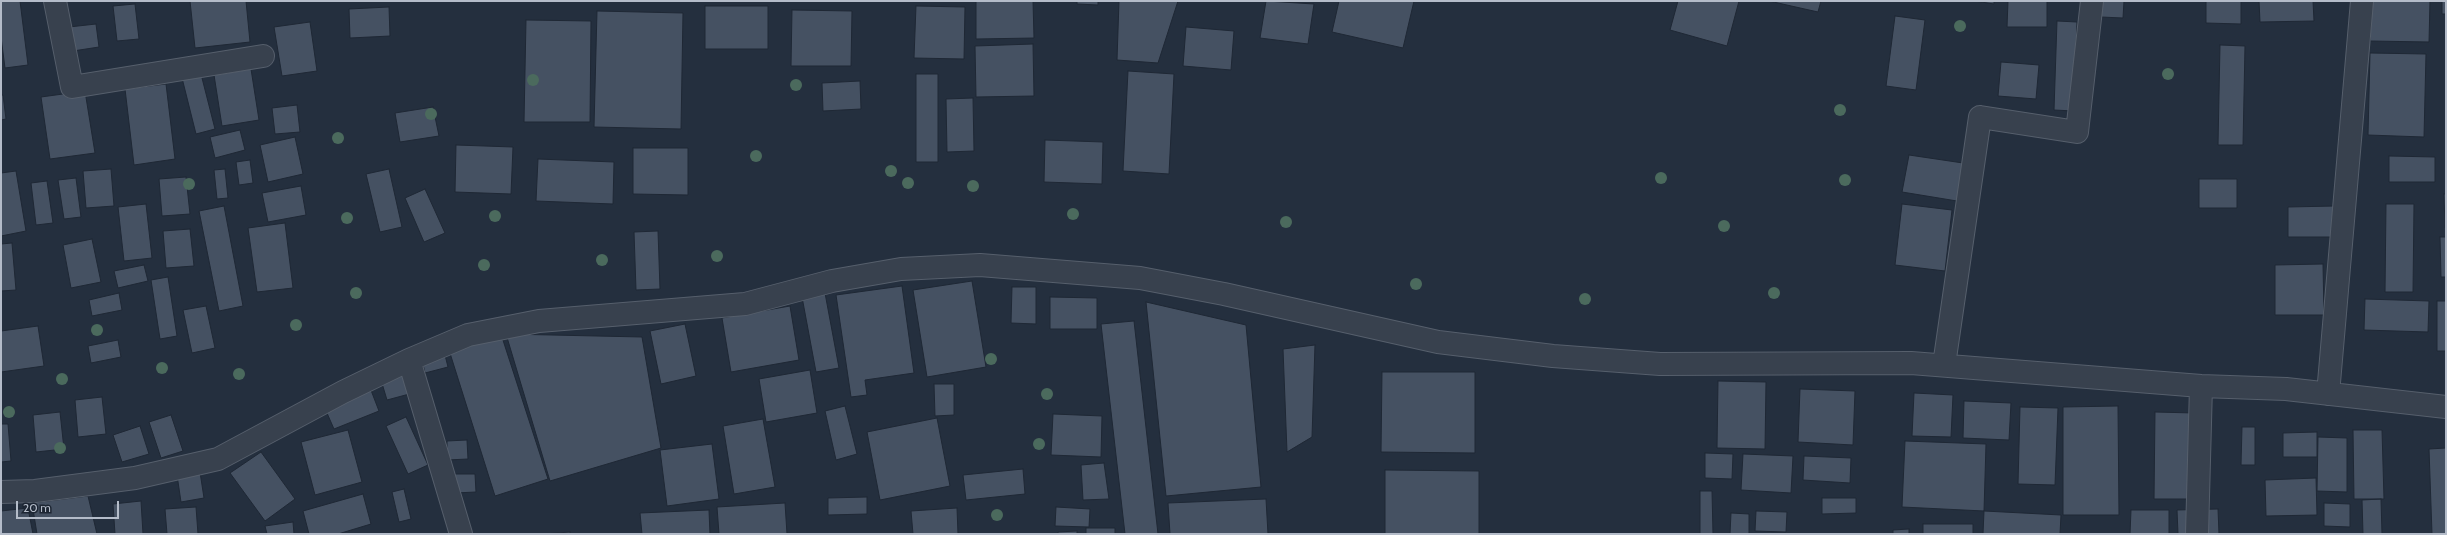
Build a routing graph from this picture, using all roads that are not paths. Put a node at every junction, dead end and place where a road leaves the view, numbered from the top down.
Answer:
1 (55, 1) edge
2 (2092, 1) edge
3 (2362, 1) edge
4 (263, 56) dead end
5 (409, 360) junction
6 (1944, 365) junction
7 (2201, 386) junction
8 (2328, 394) junction
9 (2446, 407) edge
10 (1, 492) edge
11 (461, 534) edge
12 (2197, 534) edge

1 - 4 street
2 - 6 street
3 - 8 street
5 - 6 street
5 - 10 street
5 - 11 street
6 - 7 street
7 - 8 street
7 - 12 street
8 - 9 street

